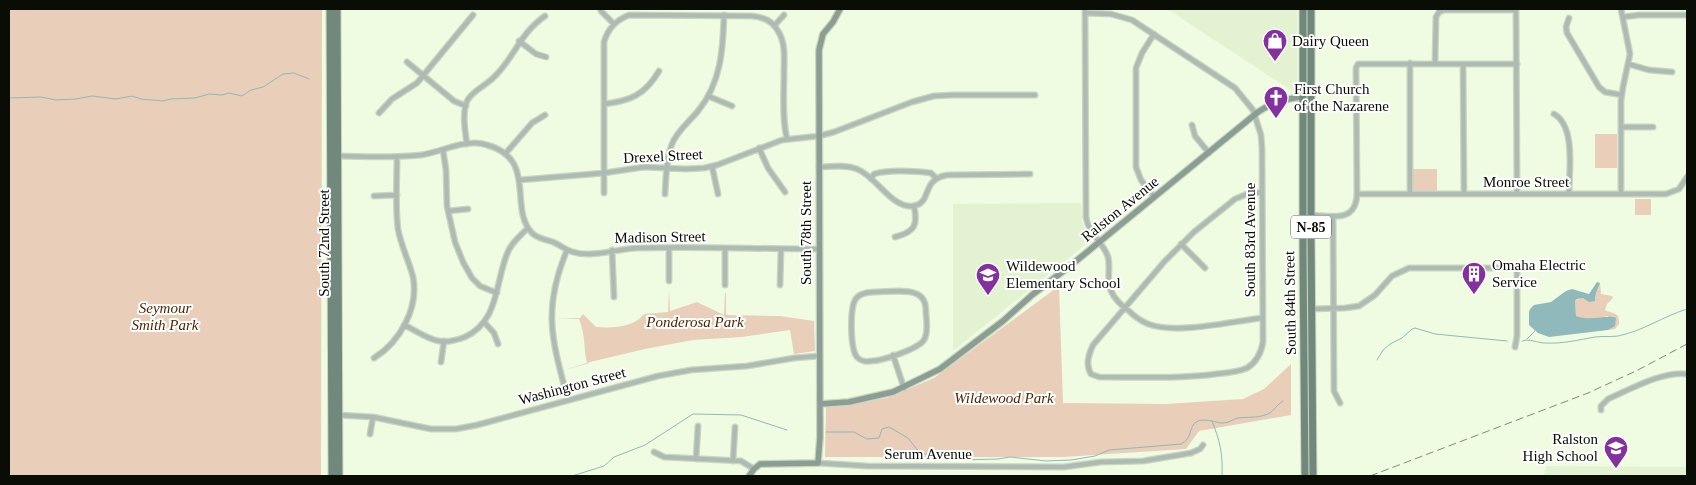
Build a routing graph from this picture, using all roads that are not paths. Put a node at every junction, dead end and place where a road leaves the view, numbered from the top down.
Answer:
1 (330, 9) edge
2 (337, 9) edge
3 (840, 9) edge
4 (1304, 9) edge
5 (1311, 9) edge
6 (1621, 9) edge
7 (1516, 10) edge
8 (601, 11) dead end
9 (1085, 11) edge
10 (473, 15) dead end
11 (784, 15) dead end
12 (1687, 15) edge
13 (545, 16) dead end
14 (724, 16) junction
15 (1569, 18) dead end
16 (1623, 18) junction
17 (614, 24) junction
18 (774, 26) junction
19 (1154, 34) junction
20 (519, 41) junction
21 (546, 57) dead end
22 (407, 62) dead end
23 (1410, 63) junction
24 (1435, 63) junction
25 (1463, 64) junction
26 (1517, 64) junction
27 (1628, 64) junction
28 (659, 71) dead end
29 (1672, 72) dead end
30 (423, 76) junction
31 (1035, 95) dead end
32 (1622, 95) junction
33 (708, 96) junction
34 (1303, 97) junction
35 (604, 104) junction
36 (466, 106) junction
37 (732, 106) dead end
38 (379, 113) dead end
39 (1554, 114) dead end
40 (545, 115) dead end
41 (1255, 116) junction
42 (1192, 125) dead end
43 (1621, 126) junction
44 (1653, 127) dead end
45 (819, 136) junction
46 (787, 139) junction
47 (1311, 141) junction
48 (467, 144) junction
49 (759, 148) junction
50 (443, 150) junction
51 (1208, 153) junction
52 (505, 154) junction
53 (335, 156) junction
54 (397, 156) junction
55 (712, 166) junction
56 (819, 167) junction
57 (667, 168) junction
58 (604, 173) junction
59 (1030, 174) dead end
60 (1687, 177) edge
61 (936, 178) junction
62 (871, 179) junction
63 (520, 180) junction
64 (785, 192) dead end
65 (1262, 192) junction
66 (604, 193) dead end
67 (665, 194) dead end
68 (718, 194) dead end
69 (1357, 194) junction
70 (1410, 194) junction
71 (1464, 194) junction
72 (1517, 194) junction
73 (1569, 194) junction
74 (1621, 194) junction
75 (374, 196) dead end
76 (397, 196) junction
77 (1154, 197) junction
78 (914, 206) junction
79 (468, 209) dead end
80 (448, 211) junction
81 (1311, 215) junction
82 (1333, 216) junction
83 (528, 228) junction
84 (895, 237) dead end
85 (1098, 242) junction
86 (1181, 244) junction
87 (669, 248) junction
88 (725, 248) junction
89 (781, 249) junction
90 (819, 249) junction
91 (567, 250) junction
92 (612, 250) junction
93 (1205, 268) dead end
94 (669, 281) dead end
95 (725, 285) dead end
96 (780, 285) dead end
97 (497, 293) junction
98 (614, 296) dead end
99 (1124, 308) junction
100 (1333, 308) junction
101 (1308, 309) junction
102 (1263, 318) junction
103 (484, 322) junction
104 (404, 325) junction
105 (444, 341) junction
106 (498, 344) dead end
107 (1515, 347) dead end
108 (893, 355) junction
109 (819, 356) junction
110 (374, 358) dead end
111 (441, 362) dead end
112 (1687, 374) edge
113 (904, 388) junction
114 (568, 400) junction
115 (1340, 403) dead end
116 (820, 404) junction
117 (1600, 410) dead end
118 (335, 415) junction
119 (373, 417) junction
120 (698, 426) dead end
121 (735, 427) dead end
122 (370, 434) dead end
123 (1203, 445) dead end
124 (1308, 445) junction
125 (654, 452) dead end
126 (696, 459) junction
127 (733, 461) junction
128 (818, 463) junction
129 (754, 468) junction
130 (332, 476) edge
131 (339, 476) edge
132 (749, 476) edge
133 (1305, 476) edge
134 (1312, 476) edge

1 - 53 main road, South 72nd Street
2 - 53 main road, South 72nd Street
3 - 45 street, South 78th Street
4 - 34 main road, South 84th Street / N-85
5 - 47 main road, South 84th Street / N-85
6 - 16 street
7 - 24 street
7 - 26 street
8 - 17 street
9 - 19 street, South 83rd Avenue
9 - 85 street
10 - 30 street
11 - 18 street
12 - 16 street
13 - 20 street
14 - 17 street
14 - 18 street
14 - 33 street
15 - 32 street
16 - 27 street
17 - 35 street
18 - 46 street
19 - 41 street, South 83rd Avenue
19 - 77 street
20 - 21 street
20 - 36 street
22 - 30 street
23 - 24 street
23 - 69 street
23 - 70 street
24 - 25 street
25 - 26 street
25 - 71 street
26 - 72 street
27 - 29 street
27 - 32 street
28 - 35 street
30 - 36 street
30 - 38 street
31 - 45 street, Drexel Street
32 - 43 street
33 - 37 street
33 - 57 street
34 - 41 street, Ralston Avenue
34 - 47 main road
34 - 101 main road, South 84th Street / N-85
35 - 58 street
36 - 48 street
39 - 73 street
40 - 52 street
41 - 51 street, Ralston Avenue
41 - 65 street, South 83rd Avenue
42 - 51 street
43 - 44 street
43 - 74 street
45 - 46 street, Drexel Street
45 - 56 street, South 78th Street
46 - 49 street, Drexel Street
47 - 81 main road, South 84th Street / N-85
48 - 50 street
48 - 52 street
49 - 55 street, Drexel Street
49 - 64 street
50 - 54 street
50 - 80 street
51 - 77 street, Ralston Avenue
52 - 63 street
53 - 54 street
53 - 118 main road, South 72nd Street
54 - 76 street
55 - 57 street, Drexel Street
55 - 68 street
56 - 62 street
56 - 90 street, South 78th Street
57 - 58 street, Drexel Street
57 - 67 street
58 - 63 street, Drexel Street
58 - 66 street
59 - 61 street
60 - 74 street, Monroe Street
61 - 62 street
61 - 78 street
62 - 78 street
63 - 83 street
65 - 86 street
65 - 102 street, South 83rd Avenue
69 - 70 street, Monroe Street
69 - 82 street
70 - 71 street, Monroe Street
71 - 72 street, Monroe Street
72 - 73 street, Monroe Street
73 - 74 street, Monroe Street
75 - 76 street
76 - 104 street
77 - 85 street, Ralston Avenue
78 - 84 street
79 - 80 street
80 - 97 street
81 - 82 street
81 - 101 main road, South 84th Street / N-85
82 - 100 street
83 - 91 street, Madison Street
83 - 97 street
85 - 99 street
85 - 113 street, Ralston Avenue
86 - 93 street
86 - 99 street
87 - 88 street, Madison Street
87 - 92 street, Madison Street
87 - 94 street
88 - 89 street, Madison Street
88 - 95 street
89 - 90 street, Madison Street
89 - 96 street
90 - 109 street, South 78th Street
91 - 92 street, Madison Street
91 - 114 street
92 - 98 street
97 - 103 street
99 - 102 street
99 - 102 street, South 83rd Avenue
100 - 101 street
100 - 107 street
100 - 115 street
101 - 124 main road, South 84th Street / N-85
103 - 105 street
103 - 106 street
104 - 105 street
104 - 110 street
105 - 111 street
108 - 108 street
108 - 113 street
109 - 114 street, Washington Street
109 - 116 street, South 78th Street
112 - 117 street
113 - 116 street, Ralston Avenue
114 - 119 street, Washington Street
116 - 128 street, South 78th Street
118 - 119 street, Washington Street
118 - 130 main road, South 72nd Street
118 - 131 main road, South 72nd Street
119 - 122 street
120 - 126 street
121 - 127 street
123 - 128 street, Serum Avenue
124 - 133 main road, South 84th Street / N-85
124 - 134 main road, South 84th Street / N-85
125 - 126 street, Serum Avenue
126 - 127 street, Serum Avenue
127 - 129 street, Serum Avenue
128 - 129 street, Serum Avenue
129 - 132 street

